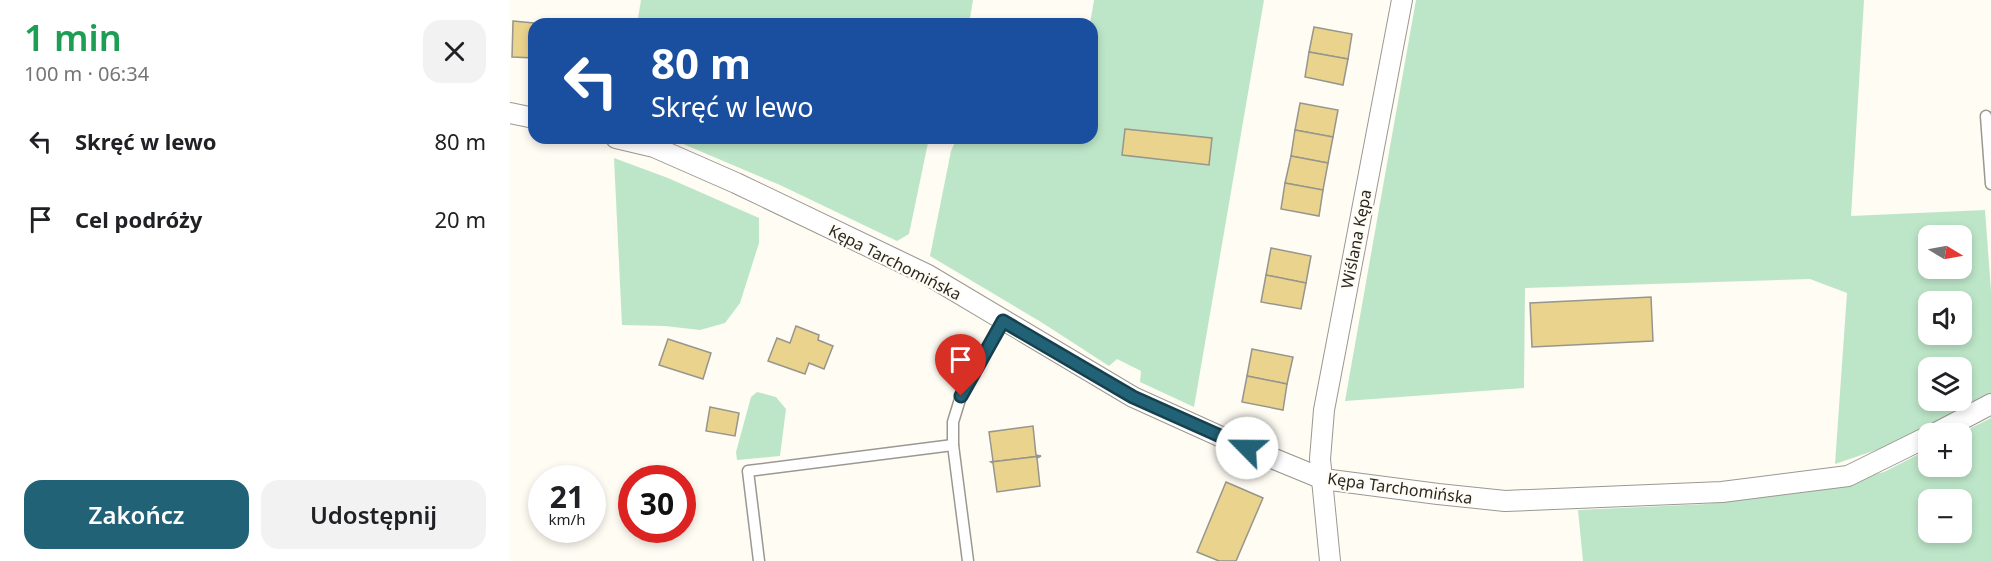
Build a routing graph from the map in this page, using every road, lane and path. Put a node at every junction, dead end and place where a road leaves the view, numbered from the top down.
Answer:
1 (1402, 0) edge
2 (510, 113) edge
3 (1986, 116) dead end
4 (528, 117) edge
5 (641, 144) edge
6 (1991, 184) edge
7 (1003, 321) junction
8 (1991, 404) edge
9 (1955, 423) edge
10 (1918, 441) edge
11 (952, 445) junction
12 (1323, 479) junction
13 (759, 561) edge
14 (968, 561) edge
15 (1330, 561) edge

1 - 12 street, Wiślana Kępa
2 - 4 street
3 - 6 lane
5 - 7 street, Kępa Tarchomińska
7 - 11 lane
7 - 12 street, Kępa Tarchomińska
8 - 9 street
10 - 12 street, Kępa Tarchomińska
11 - 13 lane
11 - 14 lane
12 - 15 street, Wiślana Kępa

